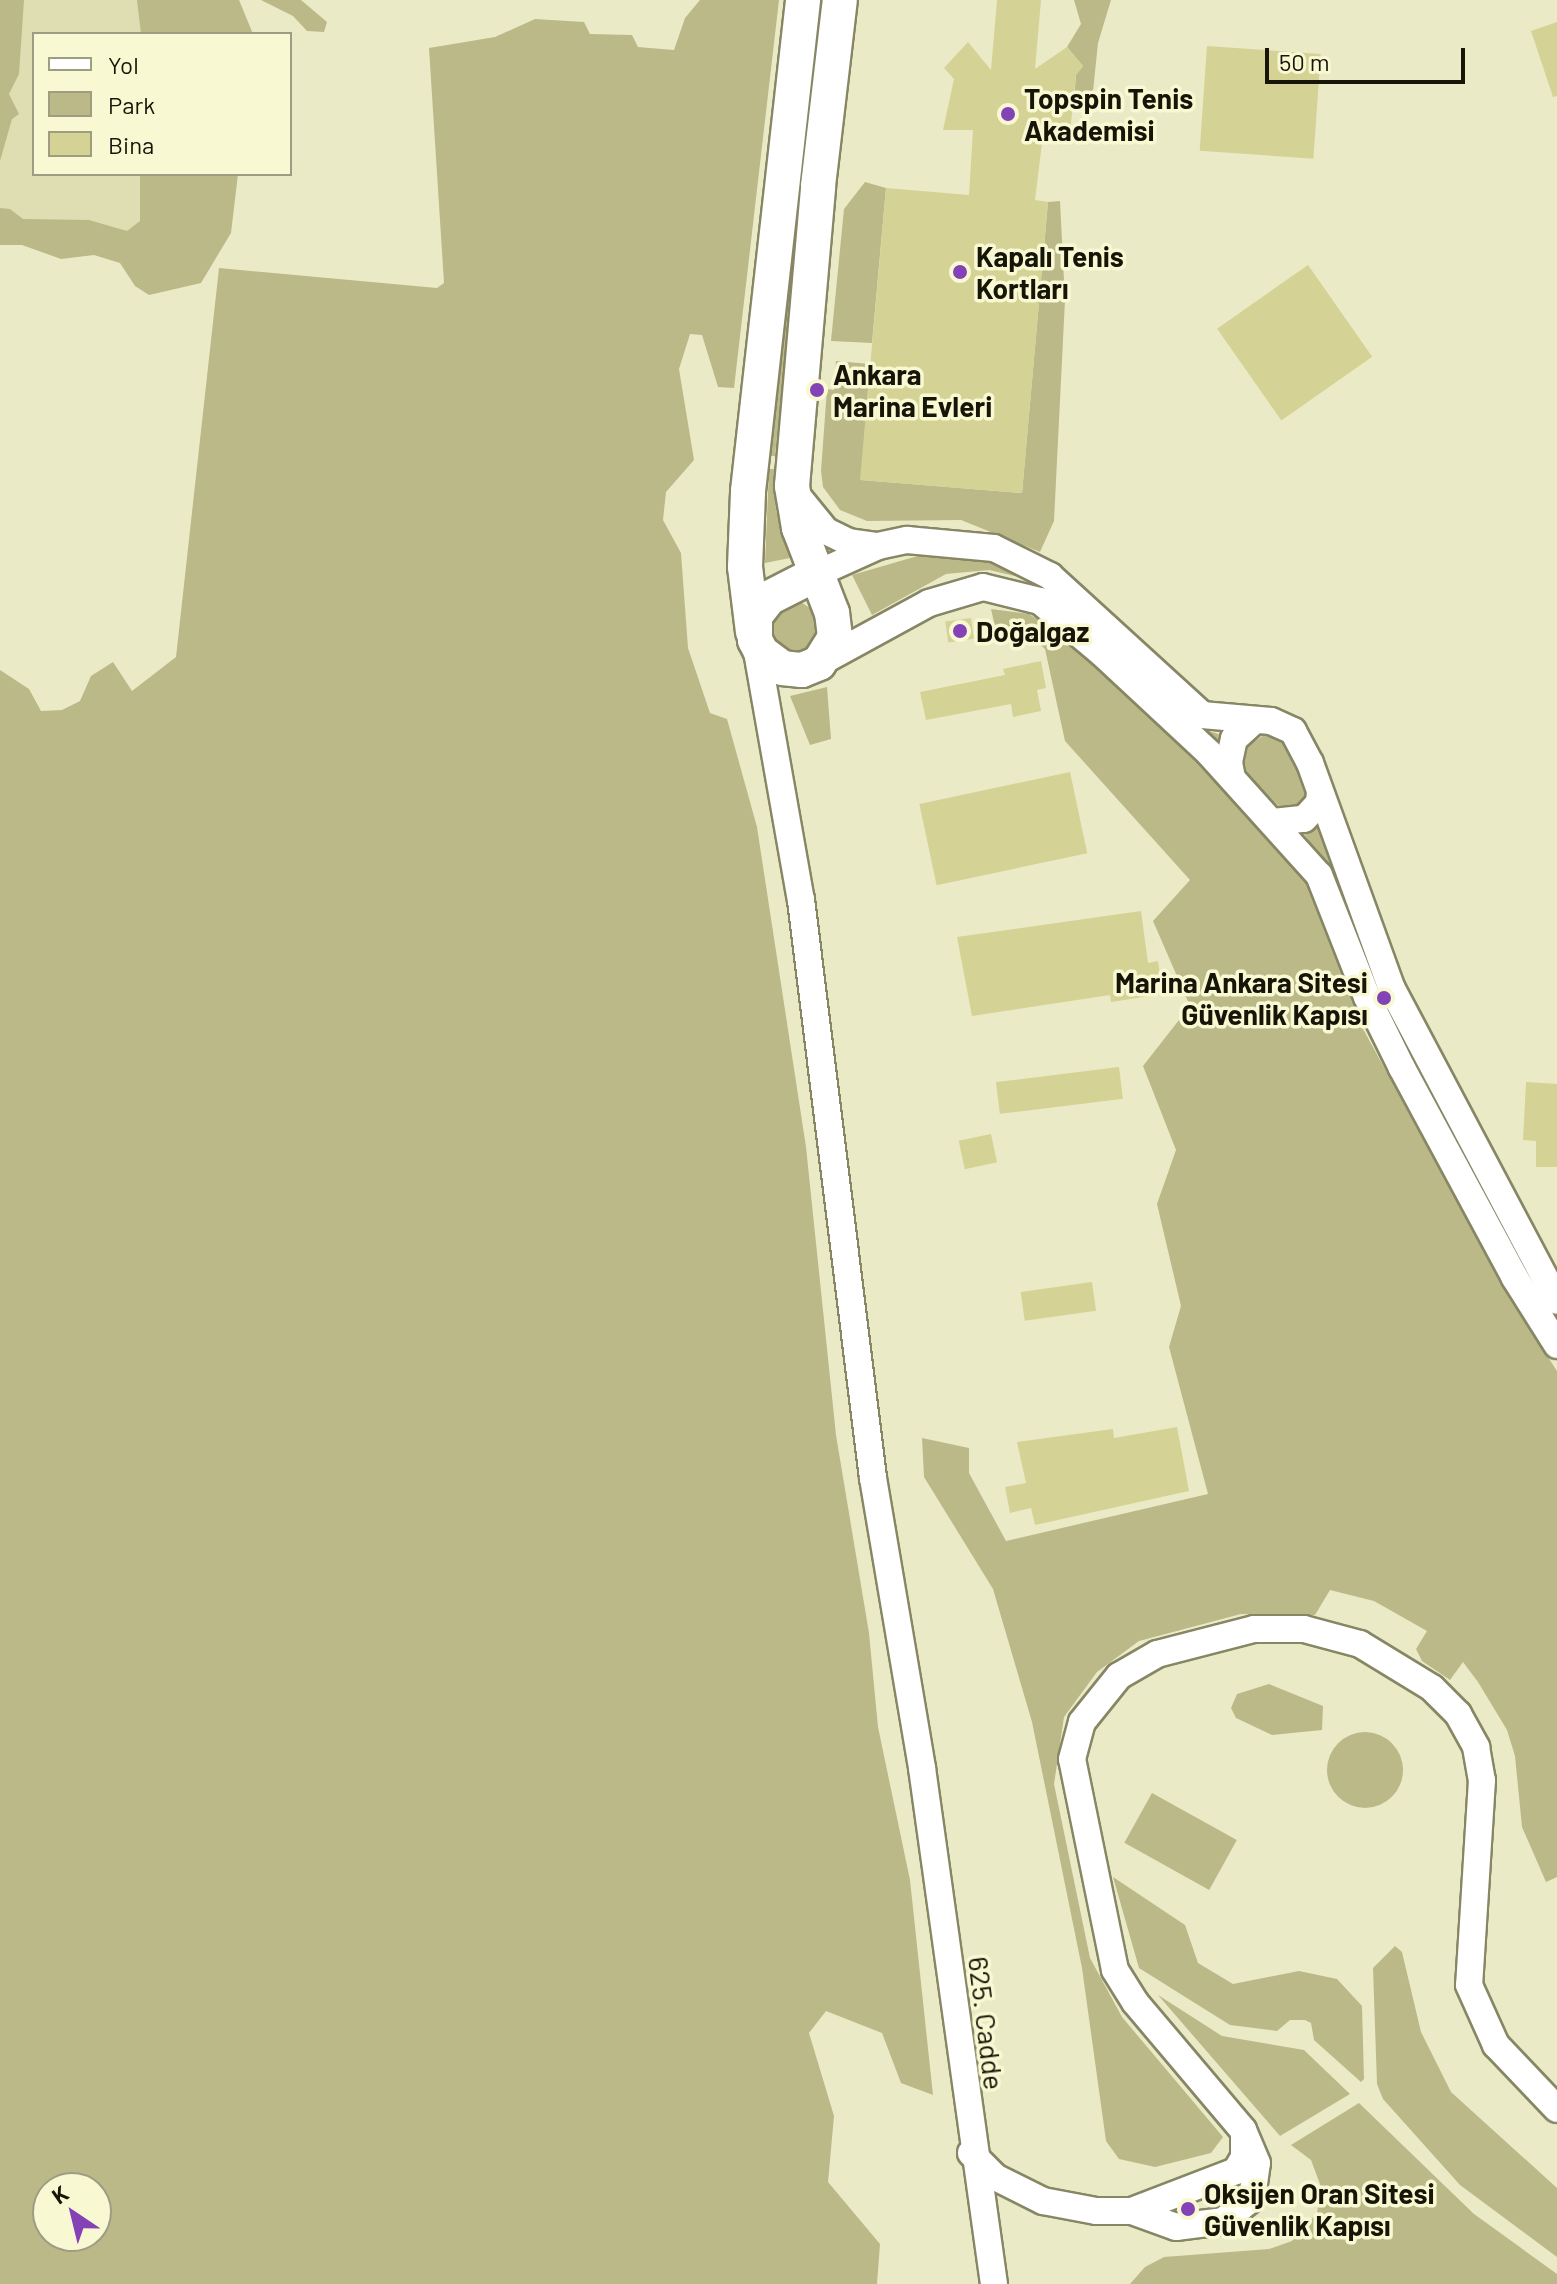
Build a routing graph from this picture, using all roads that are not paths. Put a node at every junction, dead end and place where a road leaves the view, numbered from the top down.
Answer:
1 (803, 0) edge
2 (840, 0) edge
3 (792, 486) junction
4 (878, 546) junction
5 (814, 575) junction
6 (755, 640) junction
7 (814, 666) junction
8 (768, 716) junction
9 (1254, 721) junction
10 (1232, 778) junction
11 (1320, 792) junction
12 (1273, 822) junction
13 (1557, 1301) edge
14 (1557, 1345) edge
15 (1557, 2109) edge
16 (1243, 2130) junction
17 (971, 2153) junction
18 (1132, 2211) junction
19 (994, 2284) edge

1 - 6 street
2 - 3 street
3 - 4 street
3 - 5 street
4 - 5 street
4 - 9 street
5 - 6 street
5 - 7 street
6 - 7 street
6 - 8 street, 625. Cadde
7 - 8 street
7 - 10 street
8 - 17 street, 625. Cadde
9 - 10 street
9 - 11 street
10 - 12 street
11 - 12 street
11 - 13 street
12 - 14 street
15 - 16 street
16 - 18 street
16 - 18 street
17 - 18 street
17 - 19 street, 625. Cadde

